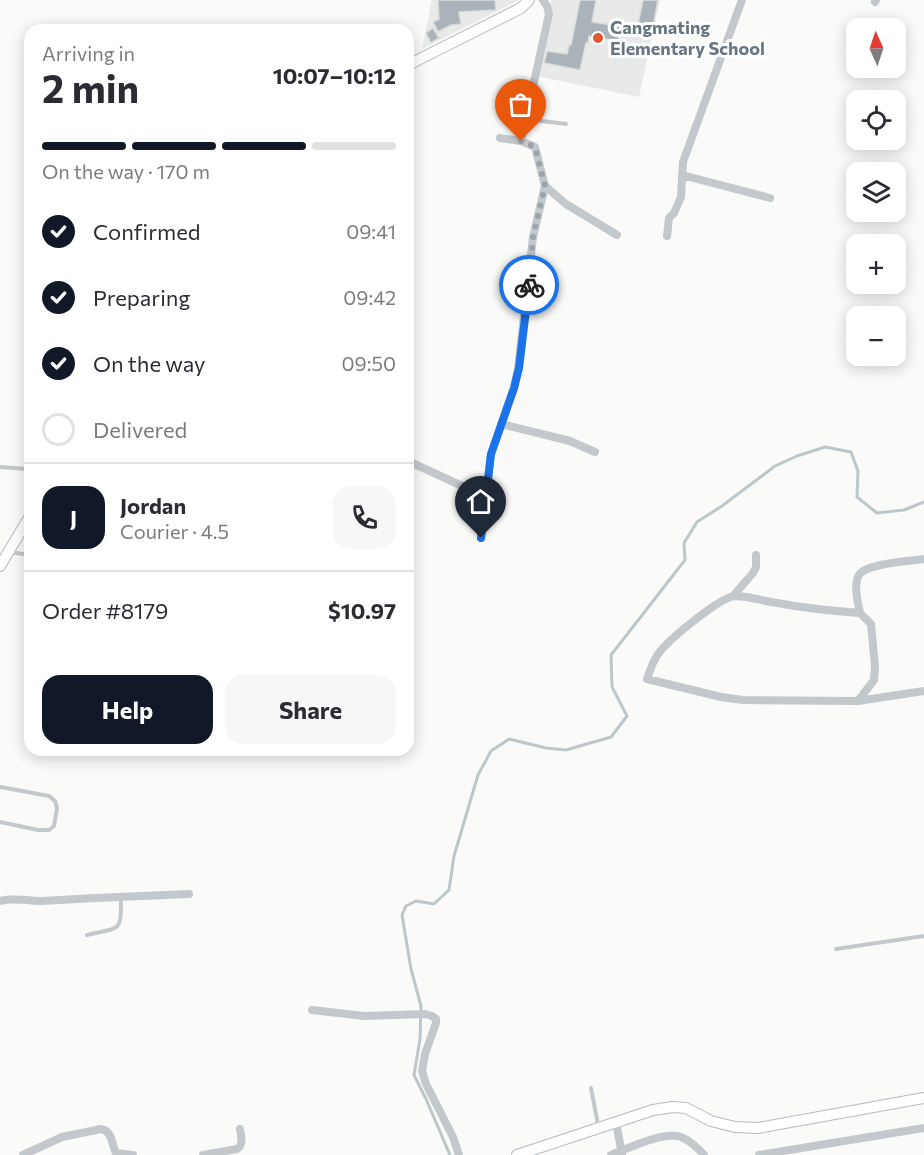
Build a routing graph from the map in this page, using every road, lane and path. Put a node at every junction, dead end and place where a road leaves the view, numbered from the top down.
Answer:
1 (530, 0) edge
2 (543, 0) edge
3 (742, 0) edge
4 (414, 61) edge
5 (526, 119) junction
6 (566, 124) dead end
7 (500, 138) dead end
8 (521, 141) junction
9 (682, 176) junction
10 (545, 186) junction
11 (770, 198) dead end
12 (616, 235) dead end
13 (667, 236) dead end
14 (501, 424) junction
15 (596, 452) dead end
16 (414, 464) edge
17 (0, 466) edge
18 (24, 467) edge
19 (486, 497) junction
20 (24, 526) edge
21 (481, 538) dead end
22 (8, 552) junction
23 (24, 554) edge
24 (756, 555) dead end
25 (924, 560) edge
26 (0, 566) edge
27 (733, 596) junction
28 (860, 613) junction
29 (924, 691) edge
30 (858, 701) junction
31 (0, 787) edge
32 (0, 822) edge
33 (189, 894) dead end
34 (121, 896) junction
35 (0, 901) edge
36 (87, 935) dead end
37 (924, 936) edge
38 (836, 949) dead end
39 (312, 1010) dead end
40 (591, 1088) dead end
41 (924, 1098) edge
42 (616, 1123) junction
43 (924, 1128) edge
44 (240, 1129) dead end
45 (599, 1129) junction
46 (622, 1153) edge
47 (23, 1155) edge
48 (134, 1155) edge
49 (203, 1155) edge
50 (459, 1155) edge
51 (517, 1155) edge
52 (611, 1155) edge
53 (704, 1155) edge
54 (759, 1155) edge

1 - 4 street
2 - 5 street
3 - 9 street
5 - 6 lane
5 - 8 street
7 - 8 street
8 - 10 street
9 - 11 street
9 - 13 street
10 - 12 street
10 - 14 street
14 - 15 street
14 - 19 street
16 - 19 street
17 - 18 lane
19 - 21 street
20 - 22 street
22 - 23 lane
22 - 26 street
24 - 27 street
25 - 28 street
27 - 28 street
27 - 30 street
28 - 30 street
29 - 30 street
31 - 32 lane
33 - 34 street
34 - 35 street
34 - 36 lane
37 - 38 lane
39 - 50 street
40 - 45 lane
41 - 42 street
42 - 45 street
42 - 46 street
43 - 54 street
44 - 49 street
45 - 51 street
46 - 52 street
46 - 53 street
47 - 48 street

